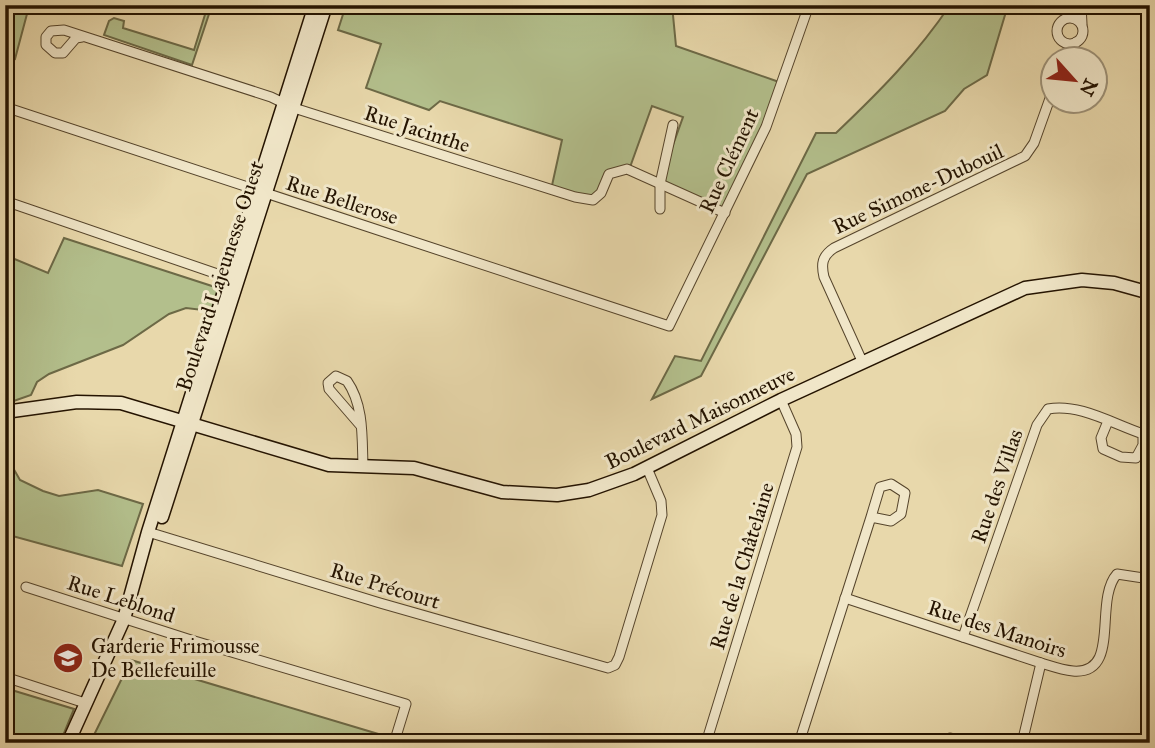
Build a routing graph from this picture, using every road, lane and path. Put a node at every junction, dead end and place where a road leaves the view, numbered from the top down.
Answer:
1 (315, 5) edge
2 (326, 5) edge
3 (809, 5) edge
4 (1080, 5) edge
5 (1066, 18) junction
6 (1082, 26) junction
7 (82, 37) dead end
8 (1060, 39) junction
9 (1076, 42) junction
10 (1061, 46) edge
11 (1073, 46) edge
12 (289, 105) junction
13 (5, 107) edge
14 (1044, 116) edge
15 (673, 125) dead end
16 (660, 184) junction
17 (262, 191) junction
18 (5, 201) edge
19 (660, 209) dead end
20 (725, 213) junction
21 (234, 280) junction
22 (1150, 293) edge
23 (669, 326) joint
24 (862, 361) junction
25 (781, 400) junction
26 (5, 412) edge
27 (1108, 422) junction
28 (187, 423) junction
29 (361, 426) junction
30 (363, 467) junction
31 (647, 468) junction
32 (871, 517) junction
33 (152, 533) junction
34 (1150, 579) edge
35 (26, 587) dead end
36 (845, 598) junction
37 (124, 619) junction
38 (963, 637) junction
39 (1041, 663) junction
40 (5, 677) edge
41 (85, 703) junction
42 (68, 743) edge
43 (394, 743) edge
44 (706, 743) edge
45 (799, 743) edge
46 (942, 743) edge
47 (963, 743) edge
48 (1022, 743) edge

1 - 12 street, Boulevard Lajeunesse Ouest
2 - 12 street, Boulevard Lajeunesse Ouest
3 - 20 street, Rue Clément
4 - 5 street
4 - 6 street
5 - 6 street
5 - 8 street
6 - 9 street
7 - 12 street, Rue Jacinthe
8 - 9 street
8 - 10 street
9 - 11 street
12 - 16 street, Rue Jacinthe
12 - 17 street, Boulevard Lajeunesse Ouest
13 - 17 street, Rue Bellerose
14 - 24 street, Rue Simone-Dubouil
15 - 16 street
16 - 19 street
16 - 20 street, Rue Jacinthe
17 - 21 street, Boulevard Lajeunesse Ouest
17 - 23 street, Rue Bellerose
18 - 21 street
20 - 23 street, Rue Clément
21 - 28 street, Boulevard Lajeunesse Ouest
22 - 24 street, Boulevard Maisonneuve
24 - 25 street, Boulevard Maisonneuve
25 - 31 street, Boulevard Maisonneuve
25 - 44 street, Rue de la Châtelaine
26 - 28 street, Boulevard Maisonneuve
27 - 27 street, Rue des Villas
27 - 38 street, Rue des Villas
28 - 30 street, Boulevard Maisonneuve
28 - 33 street, Boulevard Lajeunesse Ouest
29 - 29 street
29 - 30 street
30 - 31 street, Boulevard Maisonneuve
31 - 33 street, Rue Précourt
32 - 32 street
32 - 36 street
33 - 37 street, Boulevard Lajeunesse Ouest
34 - 39 street, Rue des Manoirs
35 - 37 street, Rue Leblond
36 - 38 street, Rue des Manoirs
36 - 45 street
37 - 41 street, Boulevard Lajeunesse Ouest
37 - 43 street, Rue Leblond
38 - 39 street, Rue des Manoirs
39 - 48 street
40 - 41 street
41 - 42 street, Boulevard Lajeunesse Ouest
46 - 47 street

